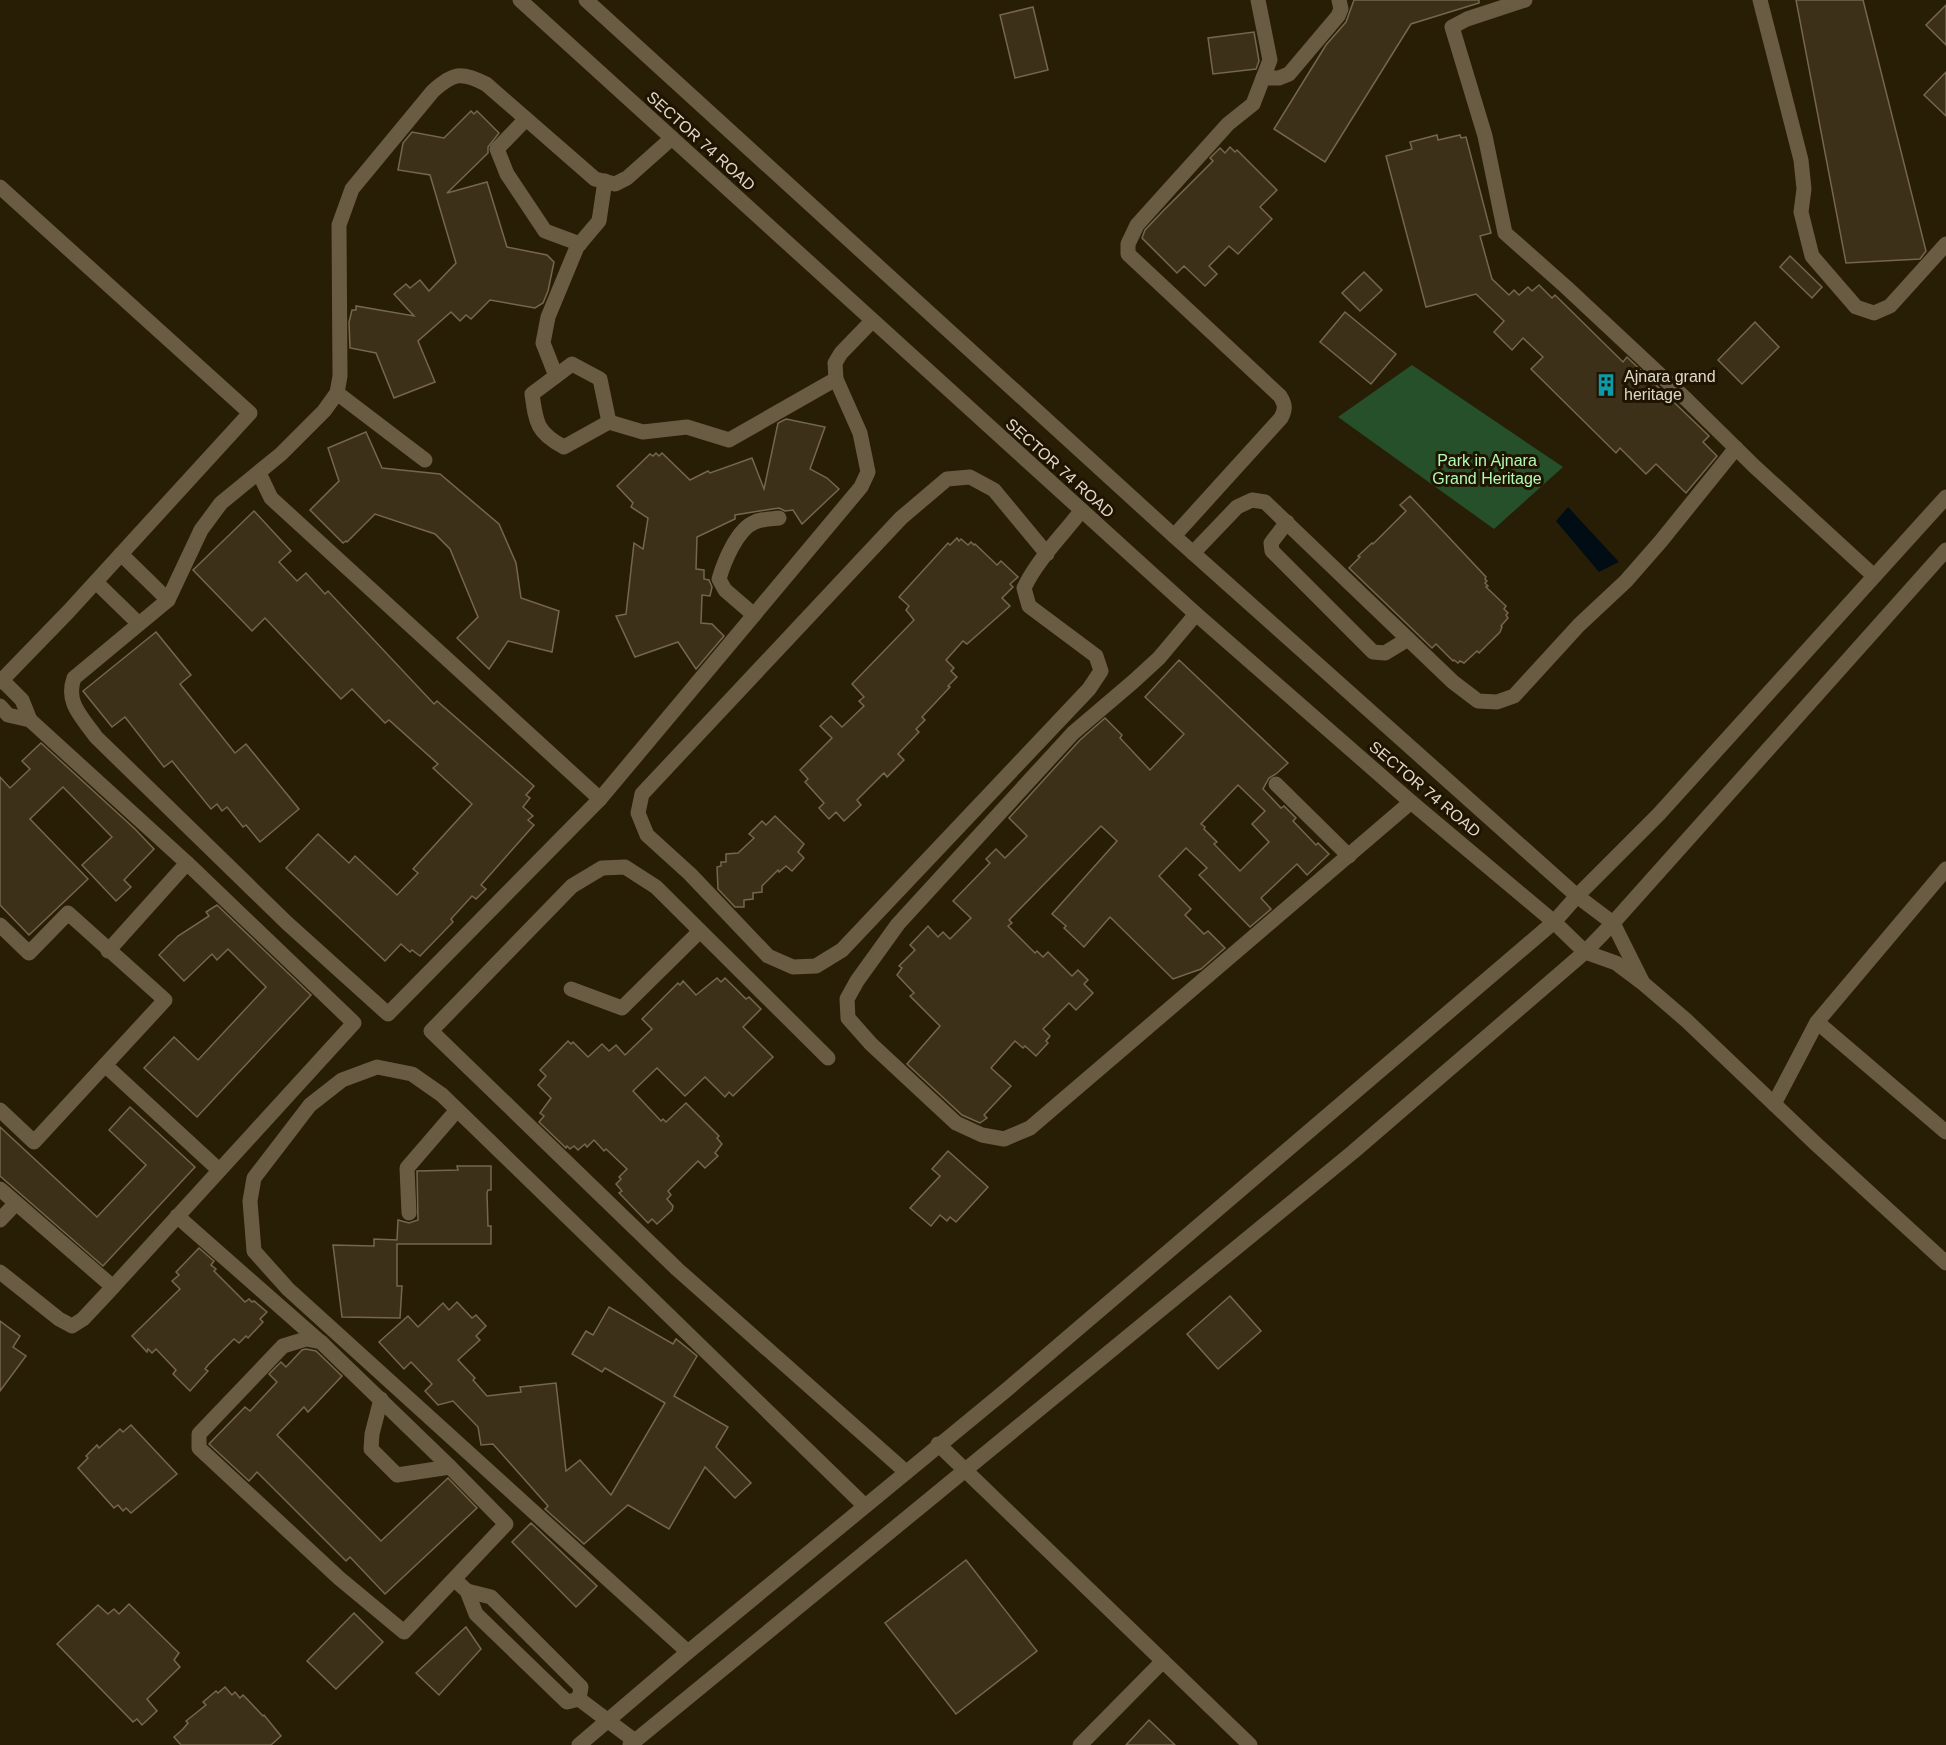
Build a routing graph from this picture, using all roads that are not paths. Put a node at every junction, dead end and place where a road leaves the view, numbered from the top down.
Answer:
1 (520, 0) edge
2 (586, 0) edge
3 (1258, 0) edge
4 (1339, 0) edge
5 (1525, 0) edge
6 (1760, 0) edge
7 (1263, 78) junction
8 (526, 119) junction
9 (672, 138) junction
10 (605, 181) junction
11 (0, 188) edge
12 (580, 244) junction
13 (1946, 244) edge
14 (872, 321) junction
15 (556, 376) junction
16 (836, 379) junction
17 (337, 393) junction
18 (609, 422) junction
19 (1736, 448) junction
20 (425, 460) dead end
21 (259, 473) junction
22 (1217, 488) junction
23 (1946, 497) edge
24 (1237, 507) junction
25 (1081, 511) junction
26 (779, 518) dead end
27 (1287, 522) junction
28 (1174, 536) junction
29 (1946, 550) edge
30 (1193, 553) junction
31 (121, 554) junction
32 (1047, 554) junction
33 (1875, 576) junction
34 (96, 582) junction
35 (168, 600) junction
36 (1196, 614) junction
37 (754, 615) junction
38 (138, 623) junction
39 (1408, 639) junction
40 (1, 681) edge
41 (0, 706) edge
42 (30, 720) junction
43 (1276, 784) dead end
44 (600, 799) junction
45 (1411, 802) junction
46 (1348, 856) junction
47 (187, 863) junction
48 (1946, 869) edge
49 (1577, 896) junction
50 (1554, 922) junction
51 (1613, 923) junction
52 (0, 925) edge
53 (700, 931) junction
54 (108, 951) junction
55 (1585, 952) junction
56 (1644, 984) junction
57 (571, 989) dead end
58 (1817, 1022) junction
59 (828, 1058) dead end
60 (105, 1065) junction
61 (1774, 1104) junction
62 (0, 1110) edge
63 (457, 1110) junction
64 (1946, 1132) edge
65 (219, 1170) junction
66 (0, 1189) edge
67 (16, 1203) junction
68 (409, 1213) dead end
69 (177, 1216) junction
70 (0, 1220) edge
71 (1946, 1263) edge
72 (0, 1272) edge
73 (113, 1287) junction
74 (321, 1342) junction
75 (381, 1399) junction
76 (938, 1444) junction
77 (450, 1467) junction
78 (964, 1469) junction
79 (906, 1472) junction
80 (865, 1506) junction
81 (455, 1580) junction
82 (466, 1591) junction
83 (688, 1652) junction
84 (1162, 1661) junction
85 (579, 1700) junction
86 (608, 1722) junction
87 (633, 1743) edge
88 (579, 1745) edge
89 (1080, 1745) edge
90 (1250, 1745) edge

1 - 9 street, SECTOR 74 ROAD
2 - 28 street, SECTOR 74 ROAD
3 - 7 street
4 - 7 street
5 - 19 street
6 - 13 street
7 - 22 street
8 - 10 street
8 - 12 street
8 - 17 street
9 - 10 street
9 - 14 street, SECTOR 74 ROAD
10 - 12 street
11 - 31 street
12 - 15 street
14 - 16 street
14 - 25 street, SECTOR 74 ROAD
15 - 18 street
15 - 18 street
16 - 18 street
16 - 37 street
17 - 20 street
17 - 21 street
19 - 33 street
19 - 39 street
21 - 35 street
21 - 44 street
22 - 24 street
22 - 28 street
23 - 33 street
24 - 27 street
24 - 30 street
25 - 32 street
25 - 36 street, SECTOR 74 ROAD
26 - 37 street
27 - 39 street
27 - 39 street
28 - 30 street, SECTOR 74 ROAD
29 - 51 street
30 - 49 street, SECTOR 74 ROAD
31 - 34 street
31 - 35 street
32 - 32 street
33 - 49 street
34 - 38 street
34 - 40 street
35 - 38 street
36 - 45 street, SECTOR 74 ROAD
36 - 46 street
37 - 44 street
38 - 44 street
40 - 42 street
41 - 42 street
42 - 47 street
43 - 46 street
45 - 46 street
45 - 50 street, SECTOR 74 ROAD
47 - 54 street
47 - 65 street
48 - 58 street
49 - 50 street
49 - 51 street, SECTOR 74 ROAD
50 - 55 street, SECTOR 74 ROAD
50 - 76 street
51 - 55 street
51 - 56 street
52 - 54 street
53 - 57 street
53 - 59 street
53 - 79 street
54 - 60 street
55 - 56 street
55 - 78 street
56 - 61 street
58 - 61 street
58 - 64 street
60 - 62 street
60 - 65 street
61 - 71 street
63 - 68 street
63 - 80 street
63 - 83 street
65 - 69 street
66 - 67 street
67 - 70 street
67 - 73 street
69 - 73 street
69 - 74 street
72 - 73 street
74 - 75 street
74 - 81 street
75 - 77 street
75 - 77 street
76 - 78 street
76 - 79 street
77 - 81 street
78 - 84 street
78 - 87 street
79 - 80 street
80 - 83 street
81 - 82 street
82 - 85 street
82 - 85 street
83 - 86 street
84 - 89 street
84 - 90 street
85 - 86 street
86 - 87 street
86 - 88 street

